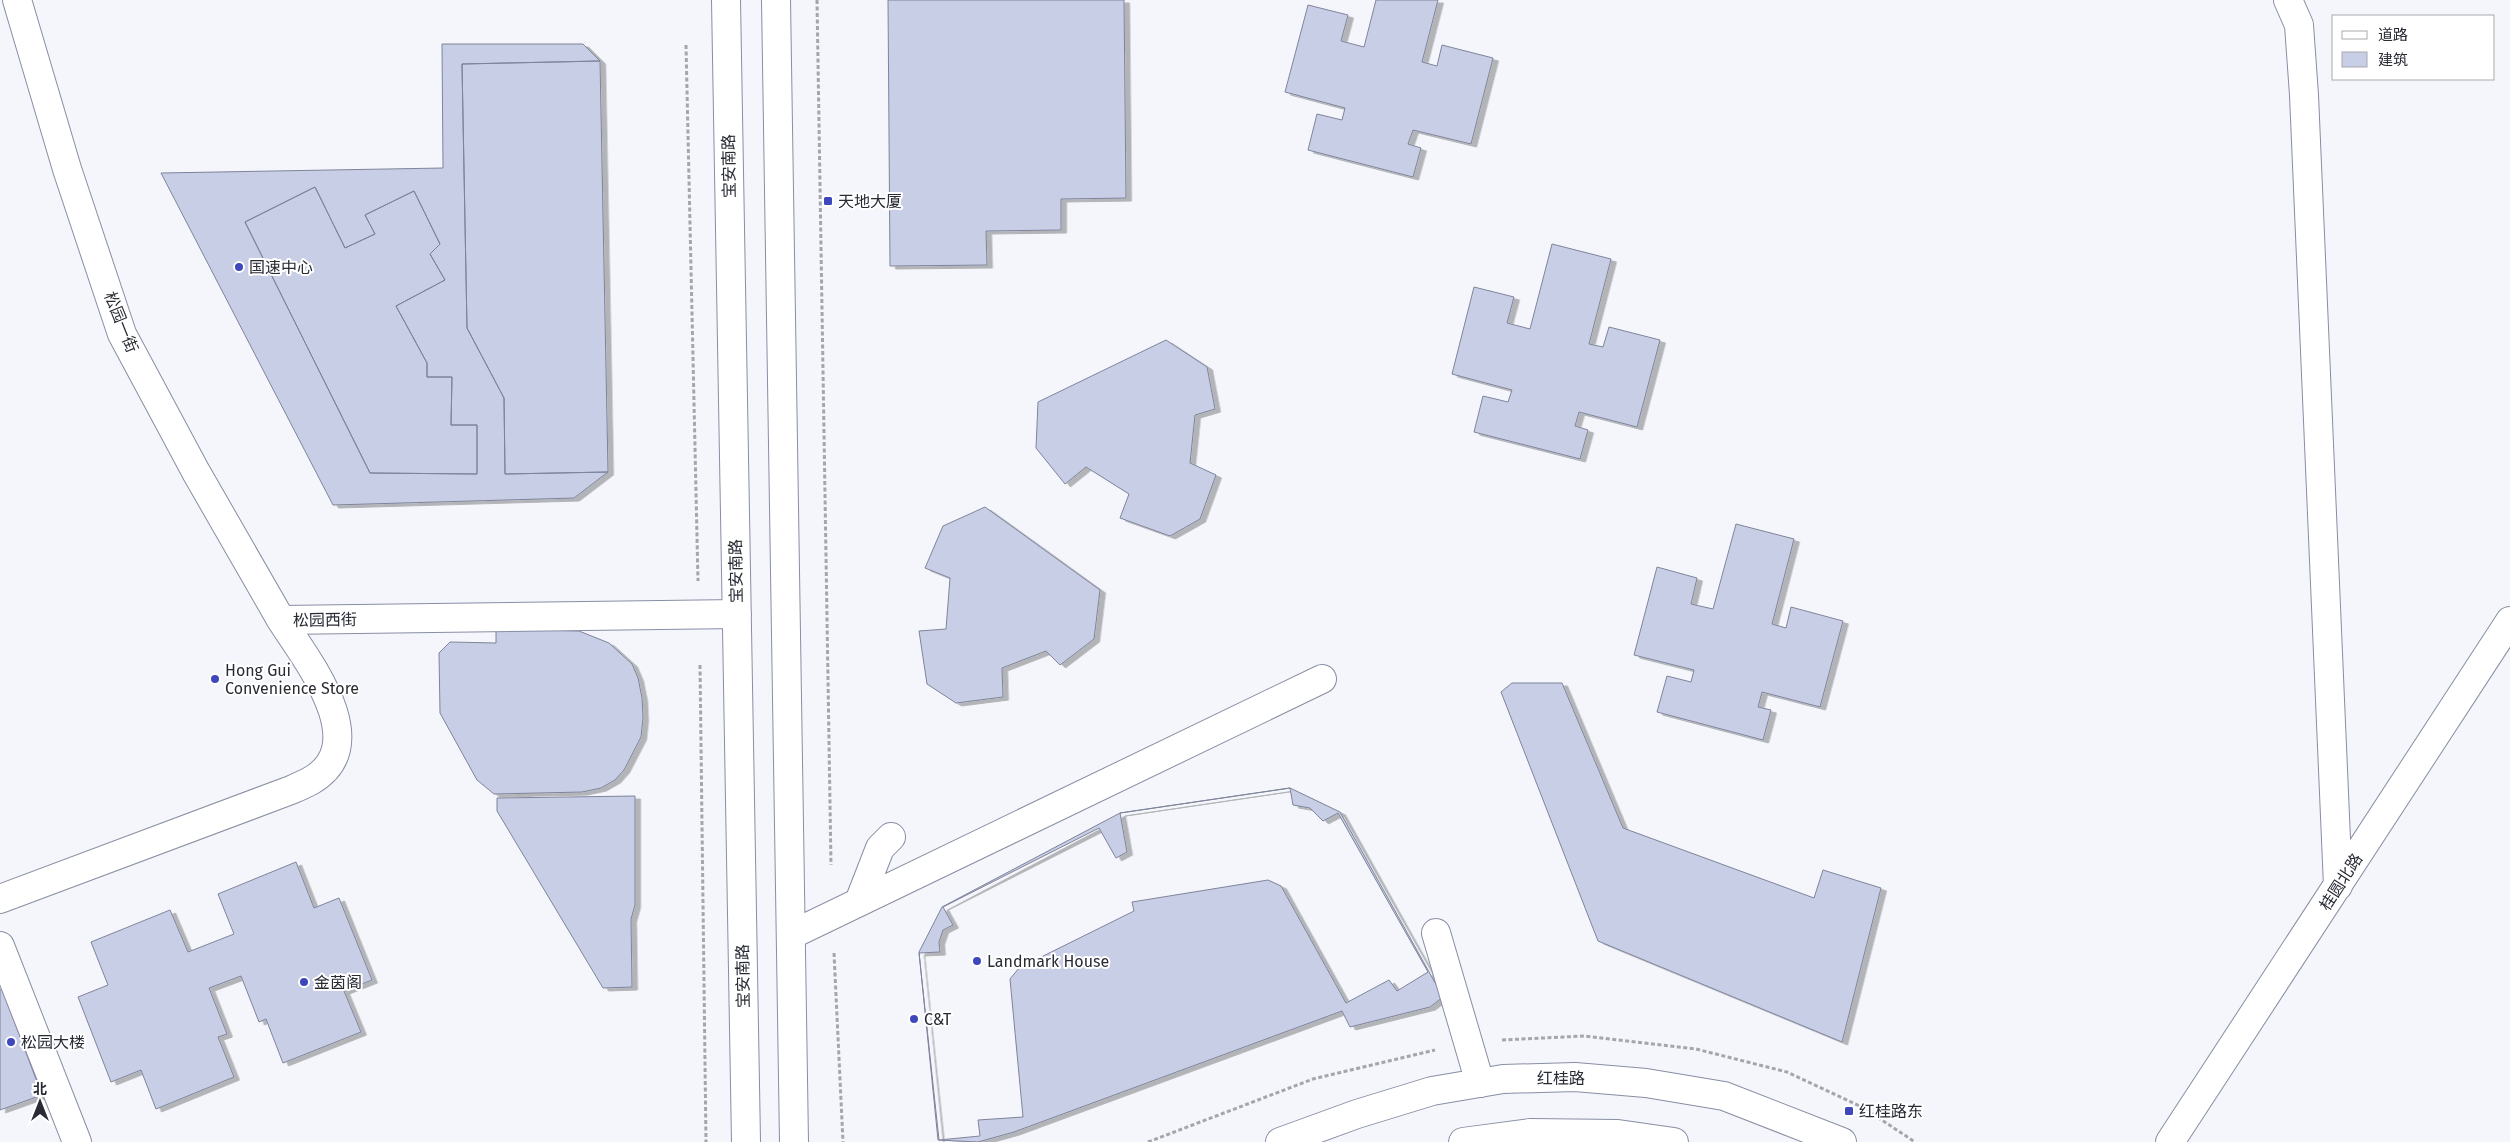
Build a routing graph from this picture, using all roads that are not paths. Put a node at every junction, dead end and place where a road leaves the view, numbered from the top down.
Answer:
1 (16, 0) edge
2 (726, 0) edge
3 (776, 0) edge
4 (2288, 0) edge
5 (737, 614) junction
6 (281, 620) junction
7 (2510, 621) edge
8 (1322, 679) dead end
9 (891, 837) dead end
10 (2338, 886) junction
11 (0, 899) edge
12 (859, 902) junction
13 (1436, 933) dead end
14 (791, 934) junction
15 (0, 946) edge
16 (1480, 1083) junction
17 (77, 1142) edge
18 (746, 1142) edge
19 (794, 1142) edge
20 (1280, 1142) edge
21 (1463, 1142) edge
22 (1674, 1142) edge
23 (1842, 1142) edge
24 (2170, 1142) edge

1 - 6 street, 松园一街
2 - 5 street, 宝安南路
3 - 14 street
4 - 10 street
5 - 6 street, 松园西街
5 - 18 street, 宝安南路
6 - 11 street, 松园西街
7 - 10 street, 桂圆北路
8 - 12 street
9 - 12 street
10 - 24 street, 桂圆北路
12 - 14 street
13 - 16 street
14 - 19 street
15 - 17 street
16 - 20 street, 红桂路
16 - 23 street, 红桂路
21 - 22 street

